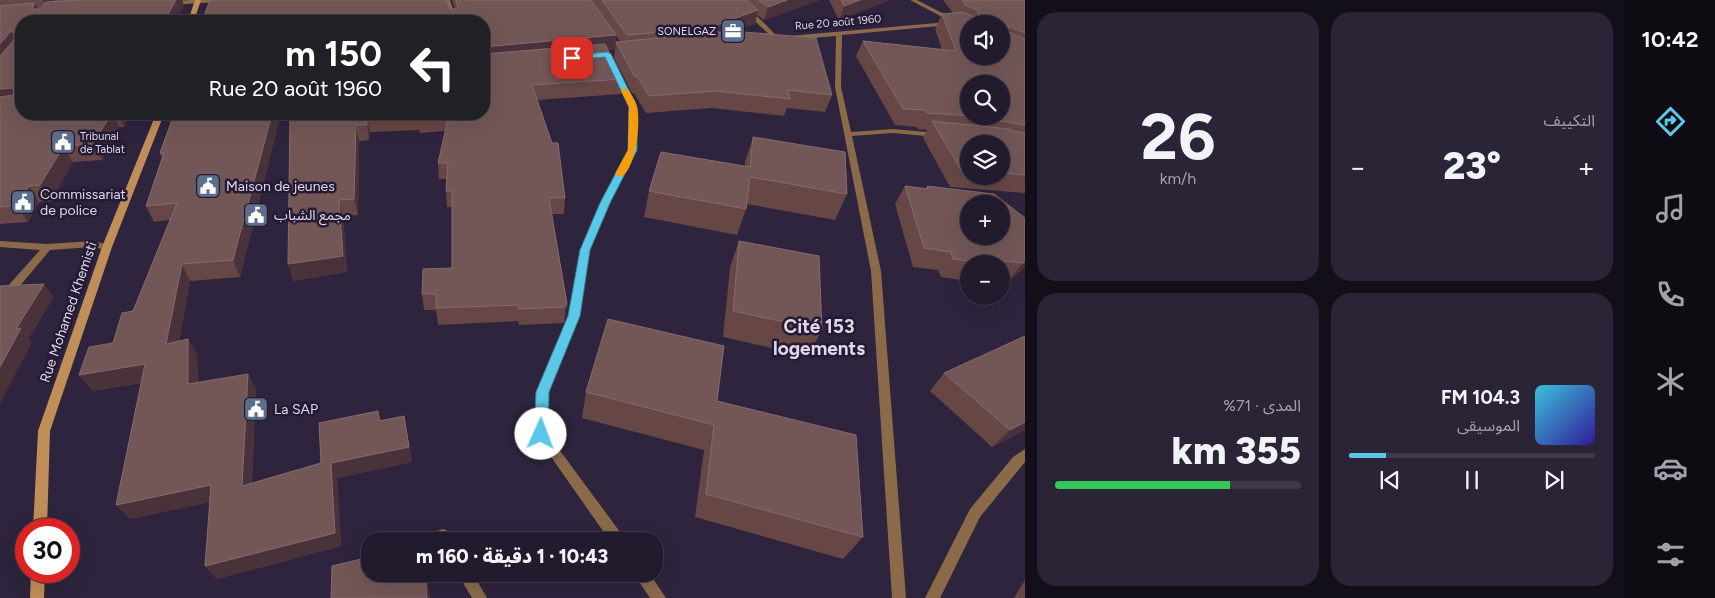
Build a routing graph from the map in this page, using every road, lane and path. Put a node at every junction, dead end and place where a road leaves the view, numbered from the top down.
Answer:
1 (216, 0) edge
2 (447, 0) edge
3 (725, 0) edge
4 (913, 0) edge
5 (198, 1) edge
6 (168, 4) edge
7 (193, 15) edge
8 (452, 15) edge
9 (956, 23) junction
10 (960, 25) edge
11 (839, 34) junction
12 (777, 39) junction
13 (767, 40) edge
14 (612, 63) edge
15 (158, 120) edge
16 (848, 134) junction
17 (950, 136) edge
18 (0, 244) edge
19 (47, 247) junction
20 (107, 247) junction
21 (0, 302) edge
22 (1025, 455) edge
23 (40, 518) edge
24 (612, 532) edge
25 (470, 582) edge
26 (647, 582) edge
27 (38, 583) edge
28 (37, 598) edge
29 (480, 598) edge
30 (659, 598) edge
31 (899, 598) edge
32 (932, 598) edge

1 - 5 street
2 - 8 street
3 - 12 street
4 - 9 street
5 - 6 street
5 - 7 main road
9 - 10 street
9 - 11 street, Rue 20 août 1960
11 - 12 street, Rue 20 août 1960
11 - 16 street
12 - 13 street, Rue 20 août 1960
14 - 24 street
15 - 20 main road, Rue Mohamed Khemisti
16 - 17 street
16 - 31 street
18 - 19 street
19 - 20 street
19 - 21 street
20 - 23 main road, Rue Mohamed Khemisti
22 - 32 street
25 - 29 street
26 - 30 street
27 - 28 main road

